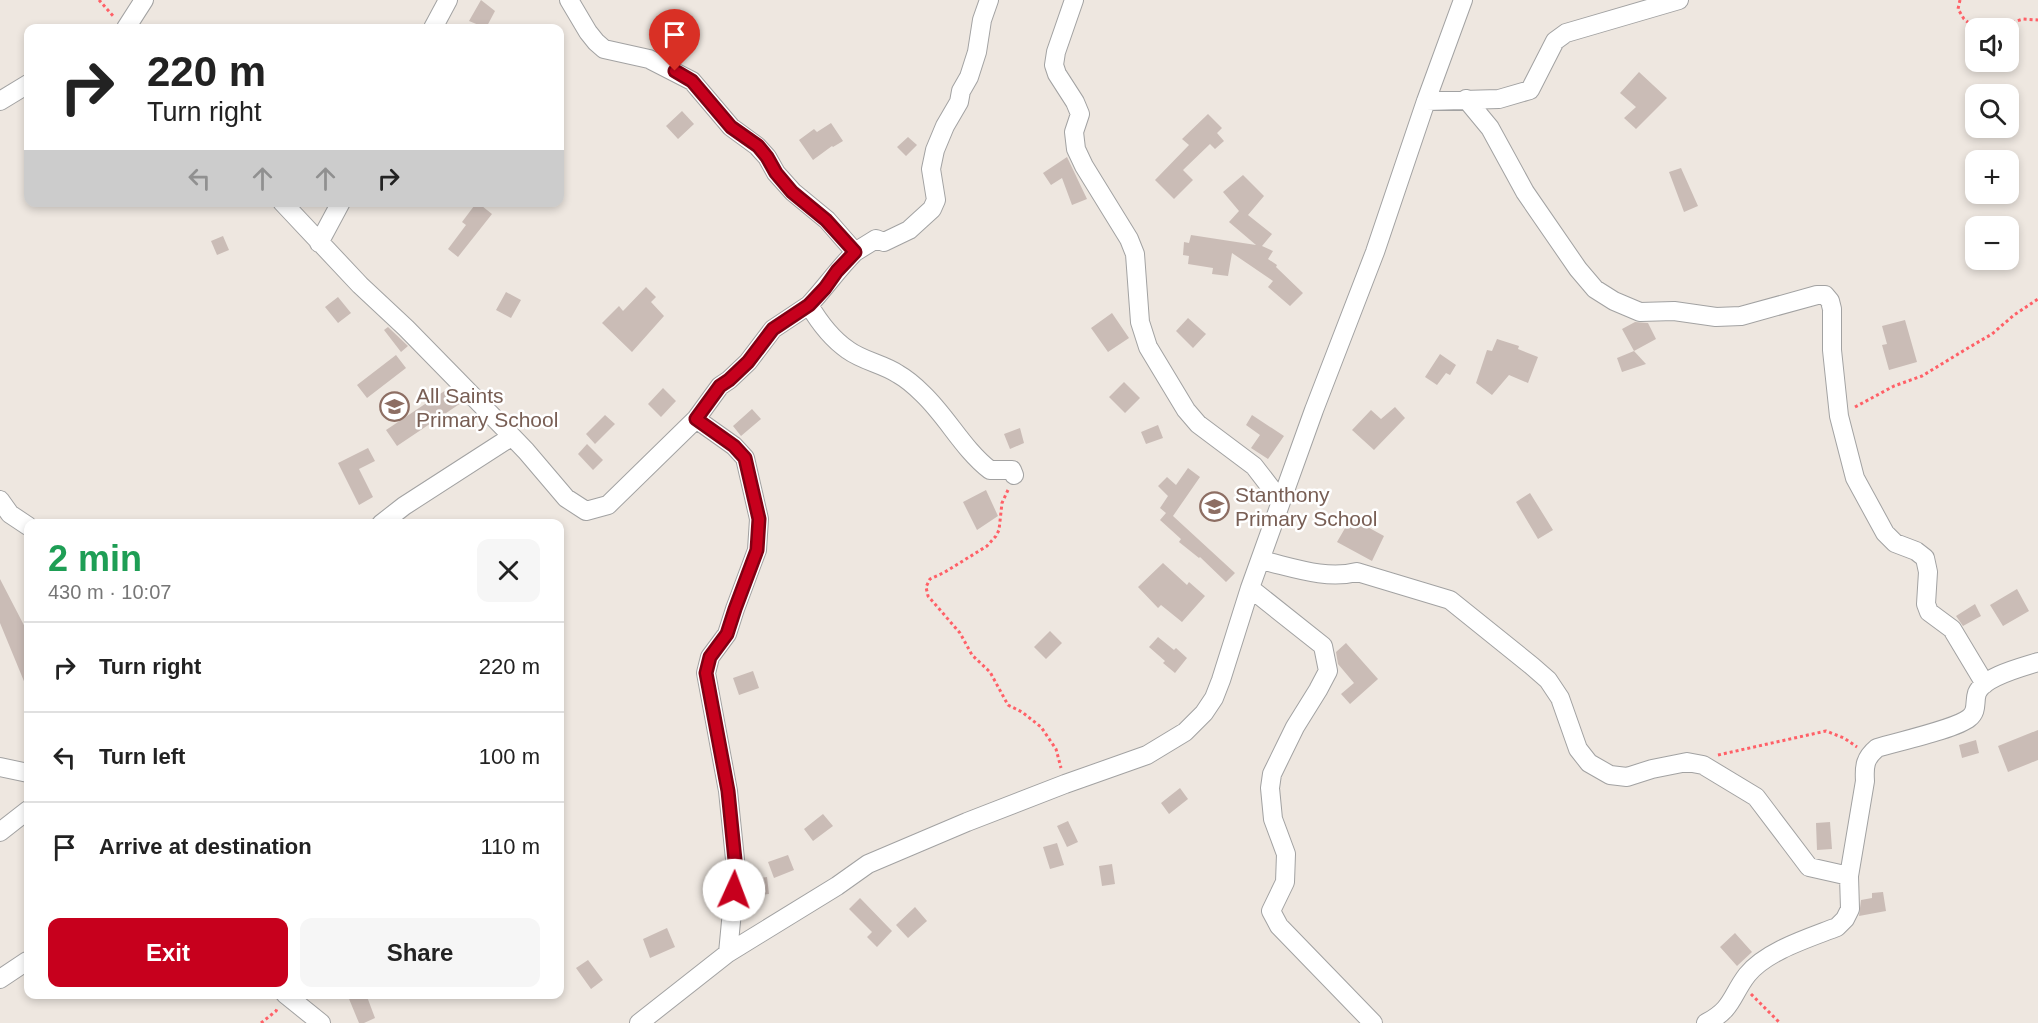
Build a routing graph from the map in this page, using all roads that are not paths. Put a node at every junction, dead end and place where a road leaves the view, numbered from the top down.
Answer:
1 (144, 0) edge
2 (448, 0) edge
3 (569, 0) edge
4 (989, 0) edge
5 (1074, 0) edge
6 (1462, 0) edge
7 (1679, 0) edge
8 (121, 24) edge
9 (435, 24) edge
10 (24, 87) edge
11 (1466, 99) junction
12 (1426, 101) junction
13 (0, 102) edge
14 (287, 207) edge
15 (337, 207) edge
16 (319, 243) junction
17 (855, 252) junction
18 (809, 305) junction
19 (696, 419) junction
20 (511, 437) junction
21 (1014, 475) road end
22 (0, 500) edge
23 (1281, 501) junction
24 (387, 519) edge
25 (24, 523) edge
26 (1260, 560) junction
27 (1250, 588) junction
28 (2038, 662) edge
29 (1984, 684) junction
30 (0, 767) edge
31 (24, 772) edge
32 (24, 813) edge
33 (0, 832) edge
34 (1849, 876) junction
35 (728, 953) junction
36 (24, 964) edge
37 (0, 979) edge
38 (283, 999) edge
39 (321, 1023) edge
40 (639, 1023) edge
41 (1373, 1023) edge
42 (1706, 1023) edge

1 - 8 street
2 - 9 street
3 - 17 street
4 - 17 street
5 - 23 street
6 - 12 street
7 - 11 street
10 - 13 street
11 - 12 street
11 - 29 street
12 - 23 street
14 - 16 street
15 - 16 street
16 - 20 street
17 - 18 street
18 - 19 street
18 - 21 street
19 - 20 street
19 - 35 street
20 - 24 street
22 - 25 street
23 - 26 street
26 - 27 street
26 - 34 street
27 - 35 street
27 - 41 street
28 - 29 street
29 - 34 street
30 - 31 street
32 - 33 street
34 - 42 street
35 - 40 street
36 - 37 street
38 - 39 street

